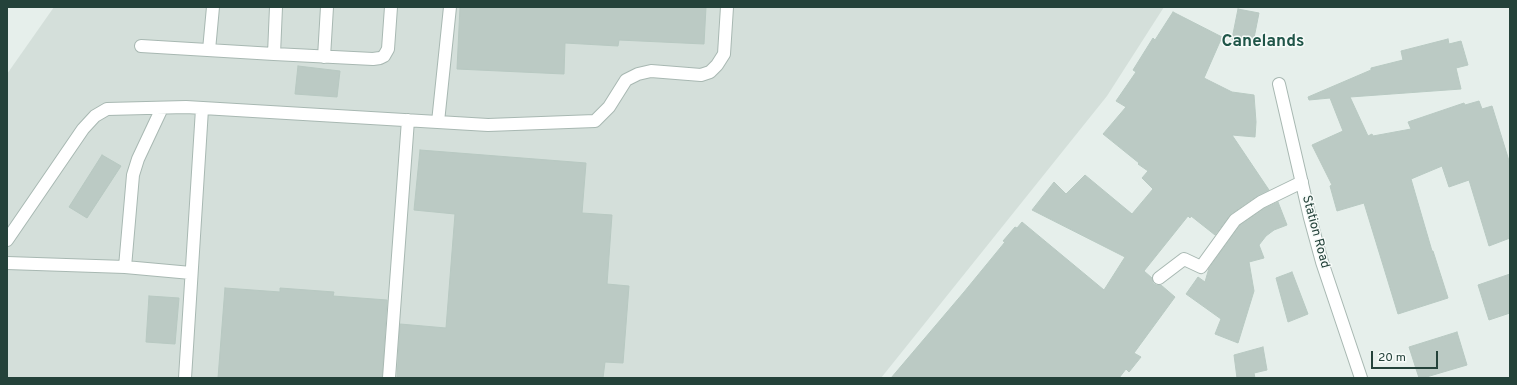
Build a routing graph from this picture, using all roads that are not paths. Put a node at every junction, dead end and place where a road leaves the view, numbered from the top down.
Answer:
1 (213, 7) edge
2 (276, 7) edge
3 (327, 7) edge
4 (391, 7) edge
5 (450, 7) edge
6 (727, 7) edge
7 (141, 46) dead end
8 (208, 50) junction
9 (274, 54) junction
10 (324, 57) junction
11 (1279, 84) dead end
12 (162, 108) junction
13 (202, 109) junction
14 (408, 120) junction
15 (438, 122) junction
16 (1302, 182) junction
17 (7, 240) edge
18 (7, 263) edge
19 (125, 267) junction
20 (191, 273) junction
21 (1159, 278) dead end
22 (184, 378) edge
23 (389, 378) edge
24 (1361, 378) edge

1 - 8 street
2 - 9 street
3 - 10 street
4 - 10 street
5 - 15 street
6 - 15 street
7 - 8 street
8 - 9 street
9 - 10 street
11 - 16 street, Station Road
12 - 13 street
12 - 17 street
12 - 19 street
13 - 14 street
13 - 20 street
14 - 15 street
14 - 23 street
16 - 21 street
16 - 24 street, Station Road
18 - 19 street
19 - 20 street
20 - 22 street

